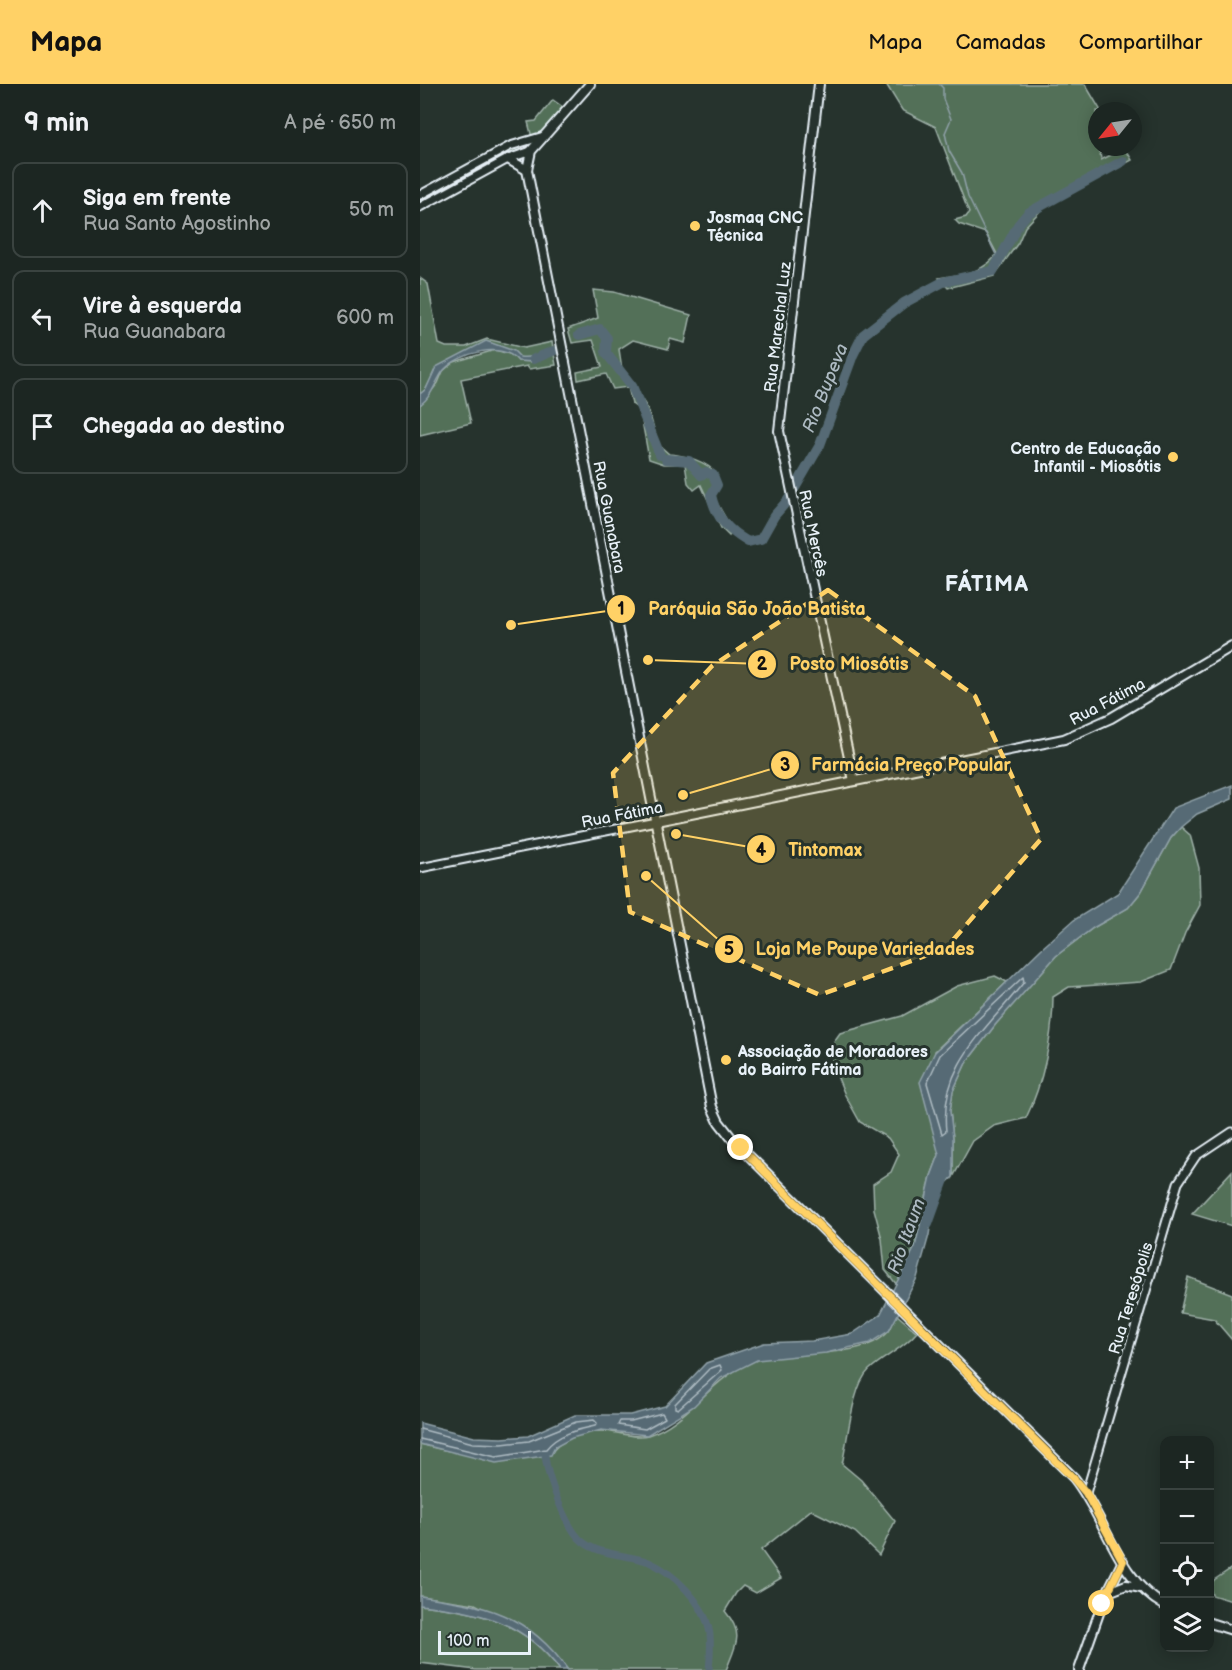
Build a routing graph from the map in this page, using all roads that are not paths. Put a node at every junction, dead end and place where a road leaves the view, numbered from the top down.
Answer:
1 (590, 84) edge
2 (819, 84) edge
3 (548, 134) junction
4 (531, 151) junction
5 (508, 159) junction
6 (527, 170) junction
7 (420, 195) edge
8 (420, 207) edge
9 (779, 431) joint
10 (1232, 646) edge
11 (854, 781) junction
12 (656, 821) junction
13 (420, 868) edge
14 (1232, 1132) edge
15 (1086, 1493) junction
16 (1123, 1561) junction
17 (1141, 1588) junction
18 (1106, 1593) junction
19 (1160, 1602) edge
20 (1214, 1625) edge
21 (1232, 1630) edge
22 (1079, 1670) edge

1 - 3 main road
2 - 9 main road, Rua Marechal Luz
3 - 4 main road
3 - 7 street
4 - 5 street
4 - 6 main road, Rua Guanabara
5 - 6 main road
5 - 8 street
6 - 12 main road, Rua Guanabara
9 - 11 main road, Rua Mercês
10 - 11 main road, Rua Fátima
11 - 12 main road, Rua Fátima
12 - 13 street, Rua Fátima
12 - 15 main road, Rua Guanabara
14 - 15 street, Rua Teresópolis
15 - 16 main road, Rua Guanabara
16 - 17 main road, Rua Guanabara
16 - 18 main road
17 - 18 main road
17 - 19 main road, Rua Guanabara
18 - 22 main road
20 - 21 main road

